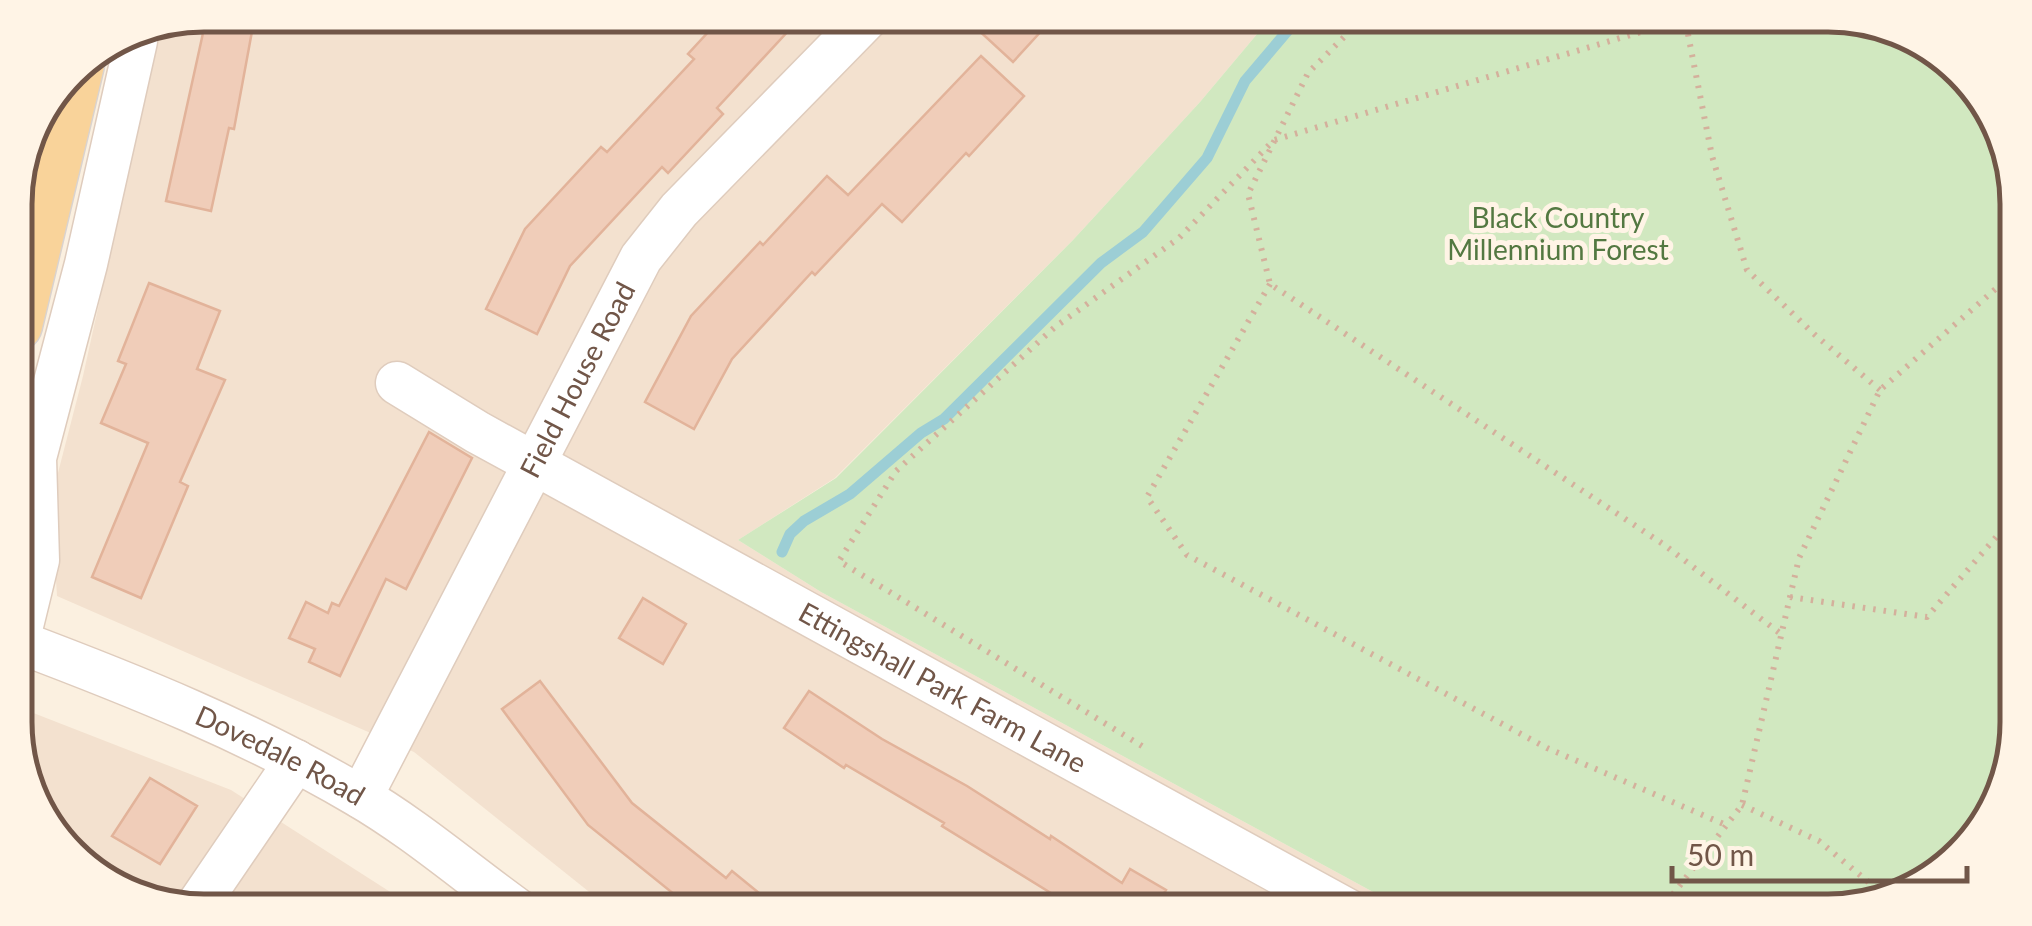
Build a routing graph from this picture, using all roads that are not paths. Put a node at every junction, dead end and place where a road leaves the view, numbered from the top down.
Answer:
1 (853, 32) edge
2 (134, 48) edge
3 (70, 100) edge
4 (33, 255) edge
5 (396, 383) dead end
6 (537, 463) junction
7 (32, 582) edge
8 (32, 647) edge
9 (296, 761) junction
10 (361, 798) junction
11 (1348, 893) edge
12 (205, 894) edge
13 (495, 894) edge

1 - 6 street, Field House Road
2 - 7 street
3 - 4 main road
5 - 6 street, Ettingshall Park Farm Lane
6 - 10 street, Field House Road
6 - 11 street, Ettingshall Park Farm Lane
8 - 9 street, Dovedale Road
9 - 10 street, Dovedale Road
9 - 12 street
10 - 13 street, Dovedale Road

